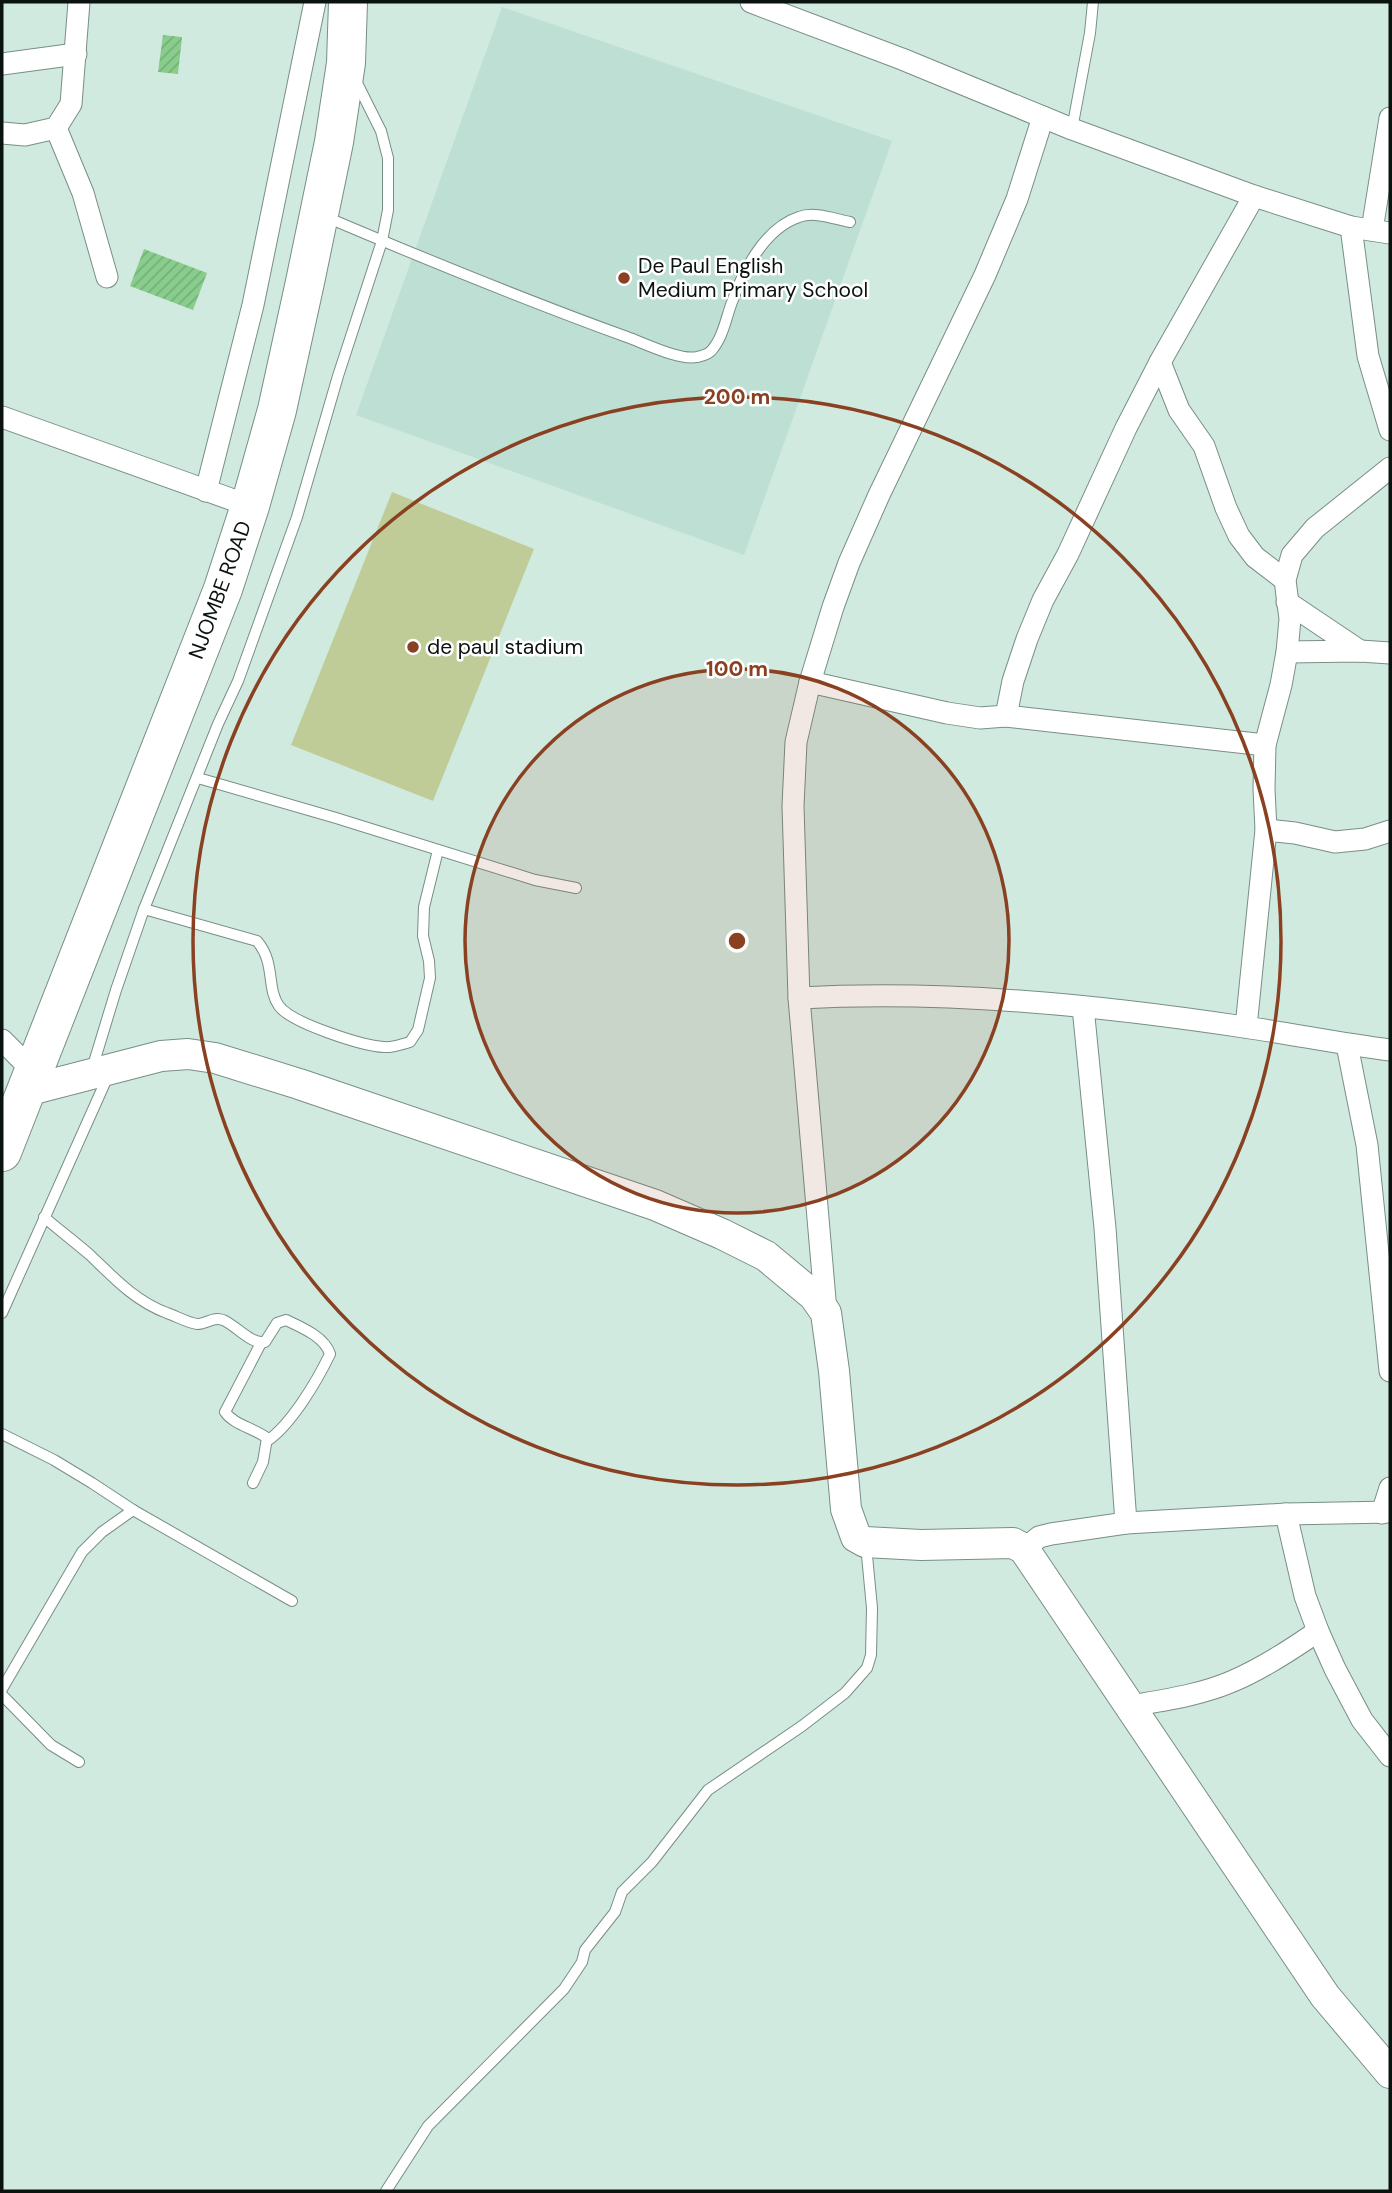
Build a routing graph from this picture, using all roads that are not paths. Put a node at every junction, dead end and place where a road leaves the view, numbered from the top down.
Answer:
1 (79, 2) edge
2 (315, 2) edge
3 (348, 2) edge
4 (751, 2) edge
5 (1093, 2) edge
6 (76, 54) junction
7 (346, 62) junction
8 (2, 64) edge
9 (1043, 117) junction
10 (1390, 118) edge
11 (56, 128) junction
12 (1072, 129) junction
13 (2, 133) edge
14 (1254, 195) junction
15 (319, 214) junction
16 (850, 222) dead end
17 (1371, 230) edge
18 (382, 240) junction
19 (107, 277) dead end
20 (1160, 362) junction
21 (2, 417) edge
22 (1390, 430) edge
23 (1390, 468) edge
24 (206, 491) junction
25 (250, 506) junction
26 (1285, 580) junction
27 (1287, 602) junction
28 (1360, 651) junction
29 (1287, 652) junction
30 (1390, 653) edge
31 (810, 682) junction
32 (1006, 716) junction
33 (1265, 745) junction
34 (198, 778) junction
35 (1266, 830) junction
36 (1390, 831) edge
37 (438, 850) junction
38 (576, 888) dead end
39 (144, 909) junction
40 (799, 999) junction
41 (1083, 1007) junction
42 (1246, 1027) junction
43 (2, 1040) edge
44 (1347, 1045) junction
45 (1390, 1050) edge
46 (101, 1072) junction
47 (30, 1080) junction
48 (2, 1152) edge
49 (44, 1217) junction
50 (2, 1313) edge
51 (826, 1313) junction
52 (261, 1343) junction
53 (1390, 1371) edge
54 (2, 1434) edge
55 (267, 1441) junction
56 (253, 1483) dead end
57 (1390, 1488) edge
58 (133, 1510) junction
59 (1386, 1513) edge
60 (1286, 1514) junction
61 (1126, 1523) junction
62 (866, 1542) junction
63 (1024, 1549) junction
64 (292, 1601) dead end
65 (1318, 1631) junction
66 (2, 1689) edge
67 (2, 1695) edge
68 (1131, 1706) junction
69 (1390, 1756) edge
70 (79, 1762) dead end
71 (1390, 2073) edge
72 (386, 2191) edge

1 - 6 street
2 - 24 street
3 - 7 highway, NJOMBE ROAD
4 - 9 street
5 - 12 lane
6 - 8 street
6 - 11 street
7 - 15 highway, NJOMBE ROAD
7 - 18 lane
9 - 12 street
9 - 31 street
10 - 17 street
11 - 13 street
11 - 19 street
12 - 14 street
14 - 17 street
14 - 20 street
15 - 18 lane
15 - 25 highway, NJOMBE ROAD
16 - 18 lane
17 - 22 street
18 - 34 lane
20 - 26 street
20 - 32 street
21 - 24 street
23 - 26 street
24 - 25 street
25 - 47 highway, NJOMBE ROAD
26 - 27 street
27 - 28 street
27 - 29 street
28 - 29 street
28 - 30 street
29 - 33 street
31 - 32 street
31 - 40 street
32 - 33 street
33 - 35 street
34 - 37 lane
34 - 39 lane
35 - 36 street
35 - 42 street
37 - 38 lane
37 - 39 lane
39 - 46 lane
40 - 41 street
40 - 51 street
41 - 42 street
41 - 61 street
42 - 44 street
43 - 47 street
44 - 45 street
44 - 53 street
46 - 47 street
46 - 49 lane
46 - 51 street
47 - 48 highway, NJOMBE ROAD
49 - 50 lane
49 - 52 lane
51 - 62 street
52 - 55 lane
52 - 55 lane
54 - 58 lane
55 - 56 lane
57 - 59 street
58 - 64 lane
58 - 66 lane
59 - 60 street
60 - 61 street
60 - 65 street
61 - 63 street
62 - 63 street
62 - 72 lane
63 - 68 street
65 - 68 street
65 - 69 street
67 - 70 lane
68 - 71 street

